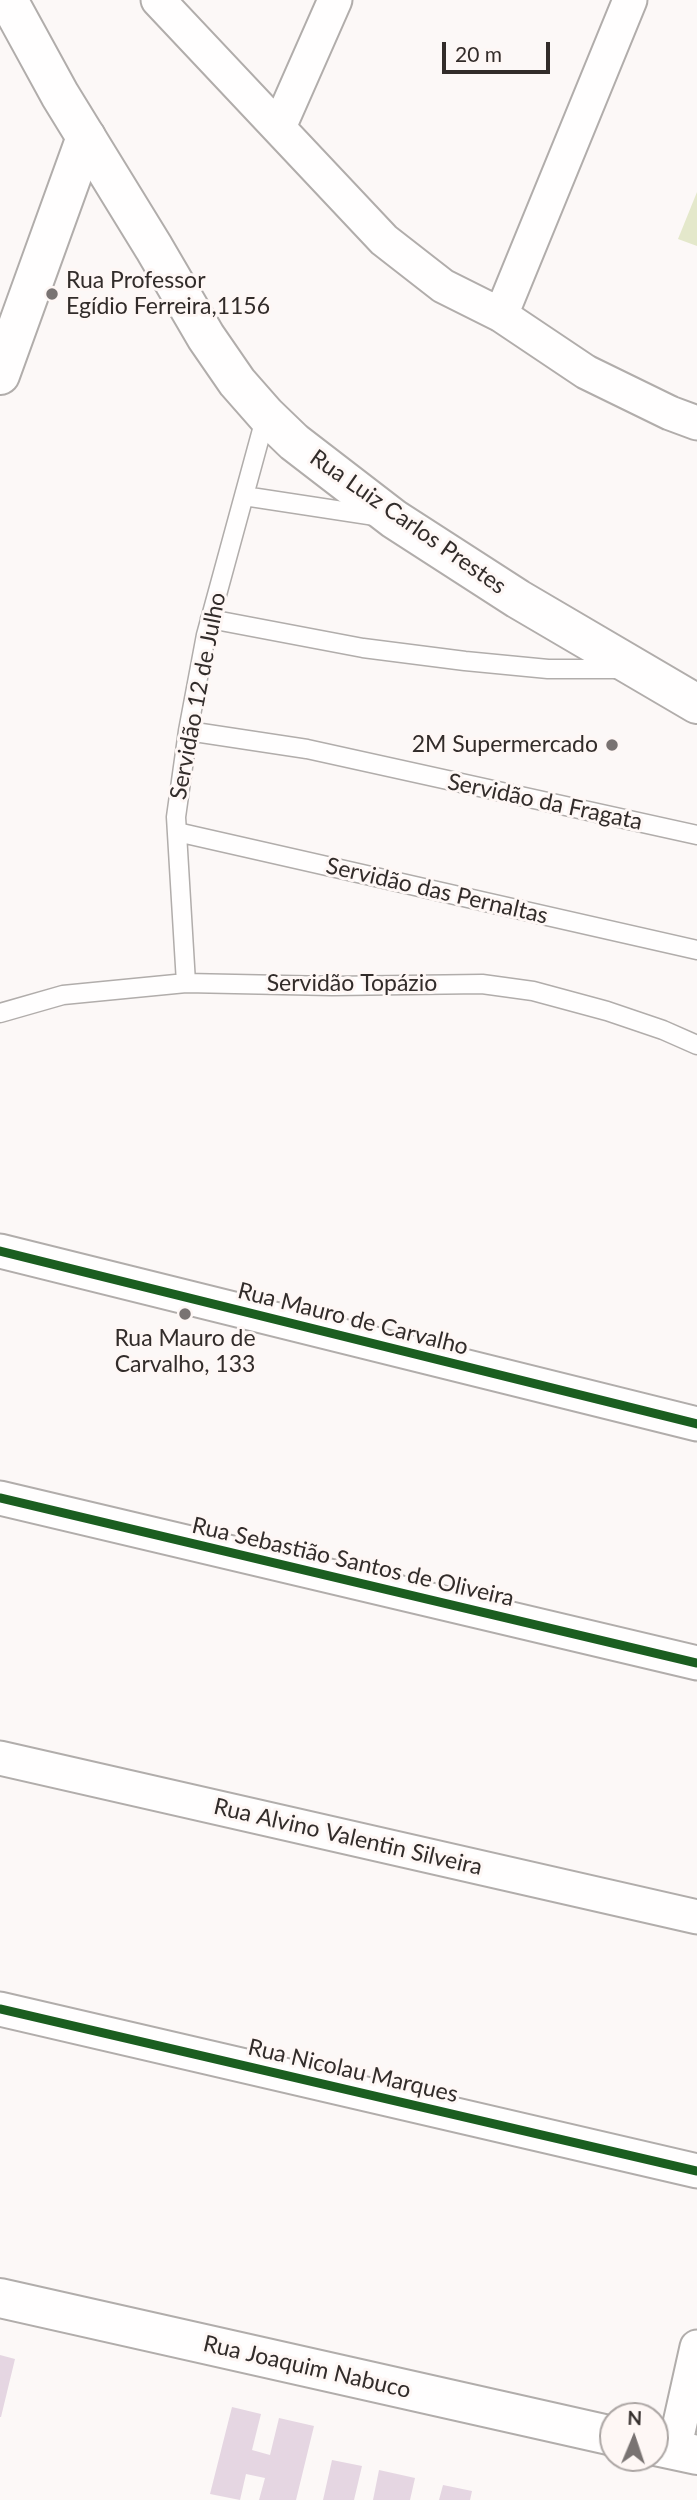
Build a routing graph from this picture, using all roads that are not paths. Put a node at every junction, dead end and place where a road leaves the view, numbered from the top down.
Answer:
1 (8, 0) edge
2 (158, 0) edge
3 (335, 0) edge
4 (630, 0) edge
5 (279, 127) junction
6 (86, 137) junction
7 (501, 315) junction
8 (0, 376) edge
9 (265, 415) junction
10 (697, 423) edge
11 (244, 496) junction
12 (394, 519) junction
13 (210, 619) junction
14 (637, 669) junction
15 (697, 704) edge
16 (188, 730) junction
17 (177, 832) junction
18 (697, 835) edge
19 (697, 950) edge
20 (186, 983) junction
21 (0, 1013) edge
22 (697, 1045) edge
23 (0, 1251) edge
24 (697, 1424) edge
25 (0, 1498) edge
26 (697, 1663) edge
27 (0, 1758) edge
28 (697, 1917) edge
29 (0, 2009) edge
30 (697, 2171) edge
31 (0, 2298) edge
32 (697, 2347) edge
33 (599, 2433) edge
34 (675, 2450) edge

1 - 6 main road, Rua Luiz Carlos Prestes
2 - 5 street
3 - 5 street
4 - 7 street
5 - 7 street
6 - 8 main road
6 - 9 main road, Rua Luiz Carlos Prestes
7 - 10 street
9 - 11 lane, Servidão 12 de Julho
9 - 12 main road, Rua Luiz Carlos Prestes
11 - 12 lane
11 - 13 lane, Servidão 12 de Julho
12 - 14 main road, Rua Luiz Carlos Prestes
13 - 14 lane
13 - 16 lane, Servidão 12 de Julho
14 - 15 main road, Rua Luiz Carlos Prestes
16 - 17 lane, Servidão 12 de Julho
16 - 18 lane, Servidão da Fragata
17 - 19 lane, Servidão das Pernaltas
17 - 20 lane, Servidão 12 de Julho
20 - 21 lane, Servidão Topázio
20 - 22 lane, Servidão Topázio
23 - 24 street, Rua Mauro de Carvalho
25 - 26 street, Rua Sebastião Santos de Oliveira
27 - 28 street, Rua Alvino Valentin Silveira
29 - 30 street, Rua Nicolau Marques
31 - 33 main road, Rua Joaquim Nabuco
32 - 34 street

